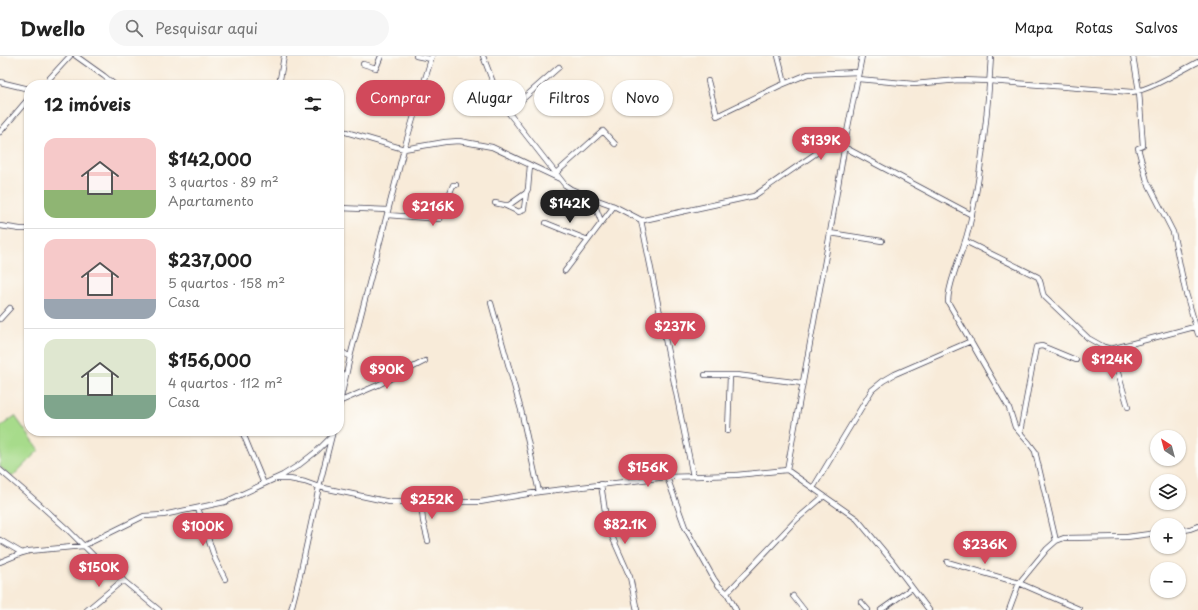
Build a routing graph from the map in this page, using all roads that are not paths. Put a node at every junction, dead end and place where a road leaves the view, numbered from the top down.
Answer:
1 (70, 56) edge
2 (76, 56) edge
3 (284, 56) edge
4 (381, 56) edge
5 (416, 56) edge
6 (483, 56) edge
7 (778, 56) edge
8 (862, 56) edge
9 (990, 56) edge
10 (1133, 56) edge
11 (432, 57) edge
12 (1198, 62) edge
13 (363, 64) dead end
14 (559, 67) dead end
15 (859, 72) junction
16 (858, 79) junction
17 (48, 80) edge
18 (109, 80) edge
19 (280, 80) edge
20 (492, 80) edge
21 (989, 80) junction
22 (708, 81) dead end
23 (0, 82) edge
24 (785, 83) junction
25 (24, 88) edge
26 (1139, 91) junction
27 (526, 96) edge
28 (24, 104) edge
29 (511, 116) edge
30 (344, 131) edge
31 (0, 132) edge
32 (847, 132) junction
33 (615, 144) dead end
34 (844, 147) junction
35 (404, 148) junction
36 (530, 165) junction
37 (556, 173) junction
38 (561, 180) junction
39 (456, 185) dead end
40 (526, 192) junction
41 (592, 198) junction
42 (495, 203) dead end
43 (504, 206) junction
44 (614, 206) junction
45 (344, 209) edge
46 (387, 213) junction
47 (972, 214) junction
48 (641, 220) junction
49 (601, 221) junction
50 (546, 223) dead end
51 (0, 226) edge
52 (24, 229) edge
53 (830, 233) junction
54 (588, 240) junction
55 (882, 241) dead end
56 (965, 241) junction
57 (565, 271) dead end
58 (491, 303) dead end
59 (10, 308) dead end
60 (0, 319) edge
61 (1197, 326) edge
62 (1198, 334) edge
63 (971, 341) junction
64 (1111, 349) junction
65 (344, 353) edge
66 (350, 357) junction
67 (1076, 360) dead end
68 (425, 361) dead end
69 (346, 375) joint
70 (705, 375) dead end
71 (730, 375) junction
72 (802, 383) junction
73 (344, 385) edge
74 (344, 400) edge
75 (1128, 407) dead end
76 (728, 431) dead end
77 (1020, 432) junction
78 (244, 436) edge
79 (330, 436) edge
80 (332, 436) edge
81 (0, 470) edge
82 (787, 470) junction
83 (693, 476) junction
84 (667, 477) junction
85 (274, 479) junction
86 (264, 484) junction
87 (601, 484) junction
88 (319, 487) junction
89 (813, 488) junction
90 (539, 492) junction
91 (824, 496) junction
92 (421, 502) junction
93 (198, 508) junction
94 (1198, 526) edge
95 (1186, 529) edge
96 (1150, 534) edge
97 (0, 540) edge
98 (428, 541) dead end
99 (1056, 541) junction
100 (83, 546) junction
101 (22, 553) junction
102 (0, 562) edge
103 (947, 562) dead end
104 (225, 579) dead end
105 (123, 580) junction
106 (1020, 583) junction
107 (912, 588) junction
108 (727, 593) junction
109 (793, 596) dead end
110 (861, 602) dead end
111 (1079, 609) dead end
112 (87, 610) edge
113 (159, 610) edge
114 (291, 610) edge
115 (638, 610) edge
116 (736, 610) edge
117 (804, 610) edge
118 (868, 610) edge
119 (881, 610) edge
120 (929, 610) edge
121 (1009, 610) edge

1 - 17 street
2 - 18 street
3 - 19 street
4 - 13 street
5 - 11 street
6 - 20 street
7 - 24 street
8 - 15 street
9 - 21 street
10 - 26 street
11 - 35 street
12 - 26 street
14 - 27 street
15 - 16 street
15 - 24 street
16 - 21 street
16 - 32 street
21 - 26 street
21 - 47 street
22 - 24 street
23 - 25 street
26 - 61 street
28 - 31 street
29 - 37 street
30 - 35 street
32 - 34 street
32 - 48 street
33 - 37 street
34 - 47 street
34 - 53 street
35 - 36 street
35 - 46 street
36 - 38 street
36 - 40 street
37 - 38 street
38 - 41 street
39 - 46 street
40 - 43 street
40 - 43 street
41 - 44 street
41 - 49 street
42 - 43 street
44 - 48 street
44 - 49 street
45 - 46 street
46 - 66 street
47 - 56 street
48 - 83 street
49 - 54 street
50 - 54 street
51 - 52 street
53 - 55 street
53 - 72 street
54 - 57 street
56 - 63 street
56 - 64 street
58 - 90 street
59 - 60 street
61 - 62 street
61 - 64 street
63 - 77 street
63 - 89 street
64 - 75 street
65 - 66 street
66 - 69 street
67 - 77 street
68 - 74 street
69 - 73 street
70 - 71 street
71 - 72 street
71 - 76 street
72 - 82 street
77 - 99 street
78 - 86 street
79 - 85 street
80 - 88 street
81 - 100 street
82 - 83 street
82 - 89 street
83 - 84 street
84 - 87 street
84 - 108 street
85 - 86 street
85 - 88 street
86 - 93 street
87 - 90 street
87 - 115 street
88 - 92 street
88 - 114 street
89 - 91 street
90 - 92 street
91 - 107 street
91 - 108 street
92 - 98 street
93 - 100 street
93 - 104 street
94 - 95 street
96 - 99 street
97 - 101 street
99 - 106 street
100 - 101 street
100 - 105 street
101 - 102 street
103 - 106 street
105 - 112 street
105 - 113 street
106 - 111 street
106 - 121 street
107 - 119 street
107 - 120 street
108 - 116 street
109 - 117 street
110 - 118 street

